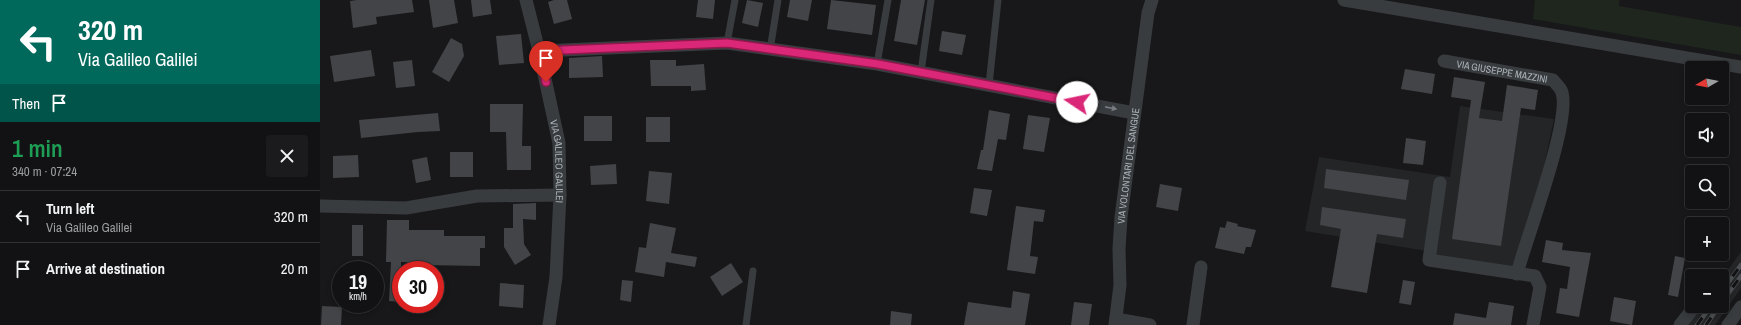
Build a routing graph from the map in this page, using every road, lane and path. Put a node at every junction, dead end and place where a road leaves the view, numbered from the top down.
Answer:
1 (526, 0) edge
2 (735, 0) edge
3 (778, 0) edge
4 (888, 0) edge
5 (931, 0) edge
6 (998, 0) edge
7 (1152, 0) edge
8 (1344, 0) edge
9 (1146, 6) edge
10 (727, 43) junction
11 (770, 50) junction
12 (539, 51) junction
13 (1444, 61) dead end
14 (878, 64) junction
15 (1741, 67) edge
16 (921, 72) junction
17 (989, 84) junction
18 (1134, 113) junction
19 (1440, 183) dead end
20 (560, 195) junction
21 (320, 206) edge
22 (1202, 267) dead end
23 (753, 271) dead end
24 (1517, 274) junction
25 (1741, 307) edge
26 (1689, 313) edge
27 (1115, 322) edge
28 (549, 325) edge
29 (746, 325) edge
30 (1150, 325) edge
31 (1193, 325) edge
32 (1533, 325) edge
33 (1680, 325) edge
34 (1728, 325) edge

1 - 12 street, VIA GALILEO GALILEI
2 - 10 lane
3 - 11 lane
4 - 14 lane
5 - 16 lane
6 - 17 lane
7 - 9 street, VIA VOLONTARI DEL SANGUE
8 - 15 street
9 - 18 street, VIA VOLONTARI DEL SANGUE
10 - 11 street
10 - 12 street
11 - 14 street
12 - 20 street, VIA GALILEO GALILEI
13 - 24 street, VIA GIUSEPPE MAZZINI
14 - 16 street
16 - 17 street
17 -> 18 street
18 - 27 street, VIA VOLONTARI DEL SANGUE
19 - 24 street
20 - 21 street
20 - 28 street, VIA GALILEO GALILEI
22 - 31 street
23 - 29 lane
24 - 32 street
25 - 34 street
26 - 33 street
27 - 30 street

